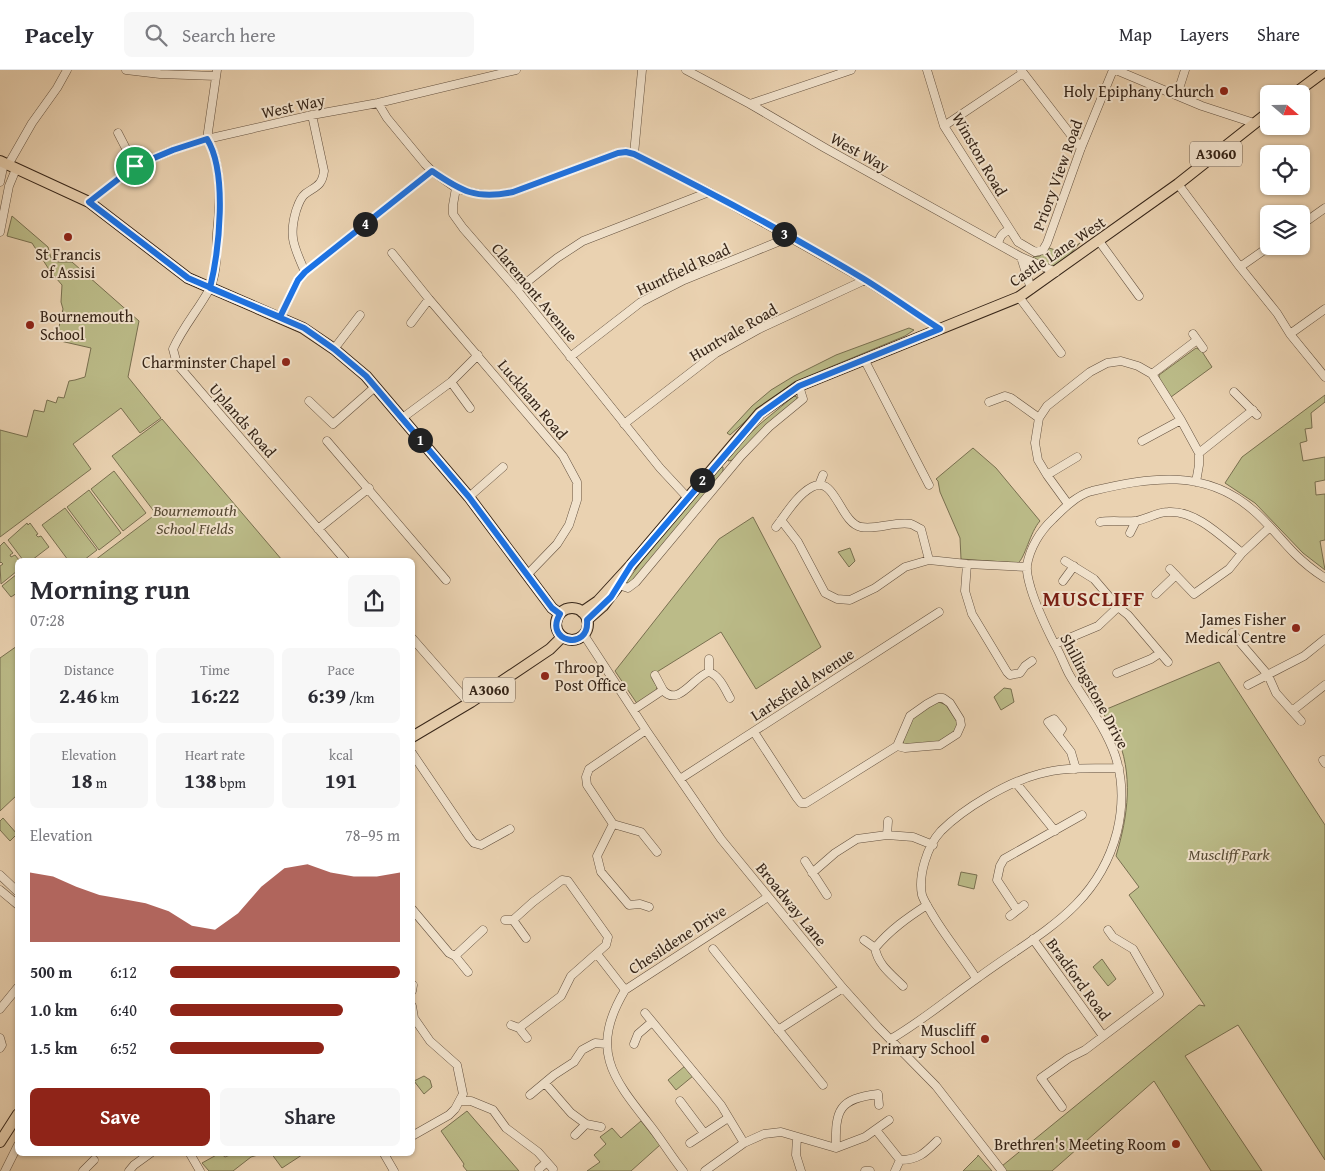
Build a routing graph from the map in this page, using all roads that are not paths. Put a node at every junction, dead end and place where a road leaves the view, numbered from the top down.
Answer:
1 (67, 70) edge
2 (126, 70) edge
3 (516, 70) edge
4 (642, 70) edge
5 (686, 70) edge
6 (851, 70) edge
7 (926, 70) edge
8 (1114, 70) edge
9 (1185, 70) edge
10 (1325, 71) edge
11 (1022, 72) edge
12 (216, 73) edge
13 (1325, 77) edge
14 (1306, 85) edge
15 (1310, 87) edge
16 (1177, 95) junction
17 (378, 103) junction
18 (750, 104) junction
19 (312, 115) junction
20 (1260, 119) edge
21 (1254, 123) junction
22 (944, 126) junction
23 (118, 133) dead end
24 (207, 139) junction
25 (1081, 148) junction
26 (634, 154) junction
27 (7, 165) edge
28 (135, 166) junction
29 (432, 171) junction
30 (0, 182) edge
31 (1178, 184) junction
32 (456, 188) junction
33 (709, 192) junction
34 (89, 202) junction
35 (1325, 208) edge
36 (1310, 219) edge
37 (1010, 230) junction
38 (0, 232) edge
39 (790, 237) junction
40 (1099, 241) junction
41 (998, 244) junction
42 (392, 253) dead end
43 (1260, 253) edge
44 (1021, 257) junction
45 (1240, 267) junction
46 (305, 272) junction
47 (1056, 272) junction
48 (865, 280) junction
49 (210, 288) junction
50 (1031, 289) junction
51 (517, 290) junction
52 (1139, 296) dead end
53 (1019, 297) junction
54 (429, 299) junction
55 (1325, 309) edge
56 (360, 315) dead end
57 (280, 317) junction
58 (411, 323) dead end
59 (940, 329) junction
60 (1290, 334) junction
61 (1203, 348) dead end
62 (334, 349) junction
63 (1061, 353) dead end
64 (478, 355) junction
65 (570, 357) junction
66 (864, 359) junction
67 (1152, 374) junction
68 (1325, 377) edge
69 (451, 382) junction
70 (799, 386) junction
71 (375, 387) junction
72 (1234, 392) dead end
73 (309, 401) dead end
74 (989, 402) dead end
75 (470, 408) dead end
76 (1039, 418) junction
77 (401, 419) junction
78 (1181, 420) junction
79 (624, 424) junction
80 (327, 441) dead end
81 (1142, 442) dead end
82 (1199, 453) junction
83 (721, 457) junction
84 (1077, 457) dead end
85 (503, 467) dead end
86 (731, 467) junction
87 (823, 475) dead end
88 (1047, 475) junction
89 (1196, 482) junction
90 (929, 484) dead end
91 (819, 485) junction
92 (369, 488) junction
93 (469, 497) junction
94 (687, 497) junction
95 (1068, 504) junction
96 (781, 520) junction
97 (1136, 521) junction
98 (1100, 522) dead end
99 (776, 526) dead end
100 (1270, 527) junction
101 (318, 529) junction
102 (1130, 533) dead end
103 (1242, 553) junction
104 (343, 558) edge
105 (929, 560) junction
106 (1065, 561) dead end
107 (966, 564) junction
108 (631, 565) junction
109 (1074, 566) junction
110 (1027, 567) junction
111 (527, 575) junction
112 (1325, 578) edge
113 (446, 580) dead end
114 (1063, 581) dead end
115 (619, 585) junction
116 (1156, 594) dead end
117 (1118, 607) junction
118 (939, 612) dead end
119 (560, 614) junction
120 (585, 616) junction
121 (1232, 633) dead end
122 (584, 635) junction
123 (562, 637) junction
124 (1325, 640) edge
125 (415, 641) edge
126 (1055, 644) junction
127 (1160, 653) junction
128 (709, 659) dead end
129 (1032, 661) dead end
130 (1168, 662) dead end
131 (709, 672) junction
132 (1117, 673) dead end
133 (655, 675) dead end
134 (1268, 675) junction
135 (1248, 685) dead end
136 (1325, 685) edge
137 (663, 690) junction
138 (730, 698) dead end
139 (470, 703) junction
140 (633, 710) junction
141 (1292, 711) junction
142 (1301, 722) dead end
143 (646, 730) junction
144 (754, 732) junction
145 (415, 735) edge
146 (1058, 735) dead end
147 (897, 746) junction
148 (415, 758) edge
149 (1119, 768) junction
150 (1076, 769) junction
151 (680, 779) junction
152 (1016, 783) junction
153 (1082, 816) dead end
154 (888, 820) dead end
155 (613, 824) junction
156 (510, 829) dead end
157 (1055, 831) junction
158 (887, 835) junction
159 (933, 844) junction
160 (657, 852) dead end
161 (805, 862) dead end
162 (812, 873) junction
163 (0, 875) edge
164 (15, 889) edge
165 (0, 890) edge
166 (827, 895) dead end
167 (768, 896) junction
168 (15, 902) edge
169 (927, 905) junction
170 (649, 907) dead end
171 (415, 912) edge
172 (1010, 916) dead end
173 (483, 930) dead end
174 (1108, 930) dead end
175 (526, 938) dead end
176 (864, 940) dead end
177 (1033, 940) junction
178 (713, 948) dead end
179 (875, 948) junction
180 (597, 954) junction
181 (455, 956) junction
182 (468, 972) dead end
183 (976, 978) junction
184 (903, 986) dead end
185 (843, 988) junction
186 (625, 990) junction
187 (15, 991) edge
188 (0, 1009) edge
189 (645, 1012) dead end
190 (415, 1021) edge
191 (652, 1022) junction
192 (511, 1025) dead end
193 (519, 1028) junction
194 (778, 1030) junction
195 (1103, 1036) junction
196 (0, 1038) edge
197 (526, 1038) dead end
198 (891, 1039) junction
199 (606, 1044) junction
200 (634, 1044) dead end
201 (0, 1048) edge
202 (545, 1083) junction
203 (823, 1086) dead end
204 (530, 1096) dead end
205 (680, 1100) dead end
206 (460, 1101) junction
207 (879, 1105) dead end
208 (1062, 1107) dead end
209 (728, 1118) junction
210 (15, 1119) edge
211 (890, 1120) dead end
212 (586, 1124) junction
213 (601, 1127) dead end
214 (876, 1130) junction
215 (704, 1133) junction
216 (415, 1134) edge
217 (575, 1136) dead end
218 (796, 1137) junction
219 (2, 1139) edge
220 (937, 1141) dead end
221 (690, 1143) dead end
222 (744, 1143) junction
223 (836, 1148) junction
224 (0, 1150) edge
225 (15, 1151) edge
226 (147, 1156) edge
227 (191, 1156) edge
228 (385, 1156) edge
229 (94, 1160) dead end
230 (900, 1160) junction
231 (547, 1162) junction
232 (131, 1168) edge
233 (539, 1169) dead end
234 (553, 1169) dead end
235 (5, 1171) edge
236 (83, 1171) edge
237 (142, 1171) edge
238 (200, 1171) edge
239 (394, 1171) edge
240 (683, 1171) edge
241 (705, 1171) edge
242 (801, 1171) edge
243 (865, 1171) edge
244 (870, 1171) edge
245 (895, 1171) edge
246 (1002, 1171) edge

1 - 27 street
2 - 12 street
3 - 17 street, West Way
4 - 26 street
5 - 18 street, West Way
6 - 18 street
7 - 22 street, Winston Road
8 - 16 street
8 - 25 street, Priory View Road
9 - 16 street
10 - 14 main road
11 - 22 street
11 - 25 street
12 - 24 street
13 - 15 main road
16 - 21 street
17 - 19 street, West Way
17 - 29 street
18 - 41 street, West Way
19 - 24 street, West Way
19 - 46 street
20 - 21 main road, Castle Lane West / A3060
21 - 31 main road, Castle Lane West / A3060
22 - 37 street, Winston Road
23 - 28 street
24 - 28 street, West Way
24 - 49 street
25 - 37 street, Priory View Road
26 - 32 street
26 - 33 street
27 - 30 street
27 - 34 main road
27 - 38 street
28 - 34 street, West Way
29 - 32 street
29 - 46 street
31 - 40 main road, Castle Lane West / A3060
31 - 45 street
32 - 51 street, Claremont Avenue
33 - 39 street
33 - 51 street
34 - 49 main road
35 - 36 street
37 - 41 street
39 - 48 street
39 - 65 street, Huntfield Road
40 - 47 main road, Castle Lane West / A3060
40 - 52 street
41 - 44 street, West Way
42 - 54 street, Luckham Road
43 - 45 street
44 - 47 street, West Way
44 - 50 street
45 - 60 street
46 - 57 street
47 - 50 main road, Castle Lane West / A3060
48 - 59 street
48 - 79 street, Huntvale Road
49 - 57 main road
49 - 101 street, Uplands Road
50 - 53 main road, Castle Lane West / A3060
51 - 65 street, Claremont Avenue
53 - 59 main road, Castle Lane West / A3060
53 - 63 street
54 - 58 street
54 - 64 street, Luckham Road
55 - 60 street
56 - 62 street
57 - 62 main road
59 - 66 main road, Castle Lane West / A3060
60 - 68 street
61 - 67 street
62 - 71 main road
64 - 69 street
64 - 111 street, Luckham Road
65 - 79 street, Claremont Avenue
66 - 70 main road, Castle Lane West / A3060
66 - 90 street
67 - 76 street
67 - 78 street
69 - 75 street
69 - 77 street
70 - 83 main road, Castle Lane West / A3060
70 - 86 street
71 - 73 street
71 - 77 main road
72 - 82 street
74 - 76 street
76 - 88 street
77 - 93 main road
78 - 81 street
78 - 82 street
79 - 94 street, Claremont Avenue
80 - 92 street
82 - 89 street
83 - 86 street
83 - 94 main road, Castle Lane West / A3060
84 - 88 street
85 - 93 street
86 - 115 street
87 - 91 street
88 - 95 street
89 - 95 street, Shillingstone Drive
89 - 100 street, Shillingstone Drive
91 - 96 street
91 - 105 street
92 - 101 street
92 - 113 street
93 - 111 main road
94 - 108 main road, Castle Lane West / A3060
95 - 110 street, Shillingstone Drive
96 - 99 street
96 - 105 street
97 - 98 street
97 - 102 street
97 - 103 street
100 - 103 street
100 - 112 street, Shillingstone Drive
101 - 104 street, Uplands Road
103 - 116 street
105 - 107 street
106 - 109 street
107 - 110 street
107 - 129 street
108 - 115 main road, Castle Lane West / A3060
108 - 120 main road, Castle Lane West / A3060
109 - 114 street
109 - 117 street
110 - 126 street, Shillingstone Drive
111 - 119 main road
115 - 120 main road, Castle Lane West / A3060
117 - 126 street
117 - 127 street
118 - 144 street, Larksfield Avenue
119 - 120 main road
119 - 123 main road
120 - 122 main road
121 - 134 street
122 - 123 main road
122 - 140 street, Broadway Lane
123 - 139 main road, A3060
124 - 134 street
125 - 139 street
126 - 149 street, Shillingstone Drive
127 - 130 street
127 - 132 street
128 - 131 street
131 - 137 street
131 - 138 street
133 - 137 street
134 - 135 street
134 - 141 street
136 - 141 street
137 - 140 street
139 - 145 main road, A3060
140 - 143 street, Broadway Lane
141 - 142 street
143 - 151 street, Broadway Lane
143 - 155 street
144 - 147 street
144 - 151 street, Larksfield Avenue
146 - 150 street
147 - 147 street
148 - 156 street
149 - 150 street
149 - 177 street, Shillingstone Drive
150 - 152 street
151 - 167 street, Broadway Lane
152 - 157 street
152 - 159 street
153 - 157 street
154 - 158 street
155 - 160 street
155 - 170 street
157 - 172 street
158 - 159 street
158 - 162 street
159 - 169 street
161 - 162 street
162 - 166 street
163 - 164 street
165 - 168 street
167 - 185 street, Broadway Lane
167 - 186 street, Chesildene Drive
169 - 179 street
169 - 183 street
171 - 181 street
173 - 181 street
174 - 195 street, Bradford Road
175 - 180 street
176 - 179 street
177 - 183 street, Shillingstone Drive
177 - 195 street, Bradford Road
178 - 194 street
179 - 184 street
180 - 186 street
180 - 193 street
181 - 182 street
183 - 198 street, Shillingstone Drive
185 - 194 street
185 - 198 street, Broadway Lane
186 - 199 street, Chesildene Drive
187 - 188 street
189 - 191 street
190 - 206 street
191 - 200 street
191 - 209 street
192 - 193 street
193 - 197 street
194 - 203 street
195 - 208 street, Bradford Road
196 - 201 street
198 - 246 street, Broadway Lane
199 - 202 street
199 - 240 street, Chesildene Drive
202 - 204 street
202 - 212 street
205 - 215 street
206 - 216 street
206 - 231 street
207 - 223 street
209 - 215 street
209 - 222 street
210 - 219 main road
211 - 214 street
212 - 213 street
212 - 217 street
214 - 223 street
214 - 230 street
215 - 221 street
218 - 222 street
218 - 223 street
218 - 242 street
219 - 224 main road
220 - 230 street
222 - 241 street
225 - 235 street
226 - 232 street
227 - 238 street
228 - 239 street
229 - 236 street
230 - 245 street
231 - 233 street
231 - 234 street
232 - 237 street
243 - 244 street

